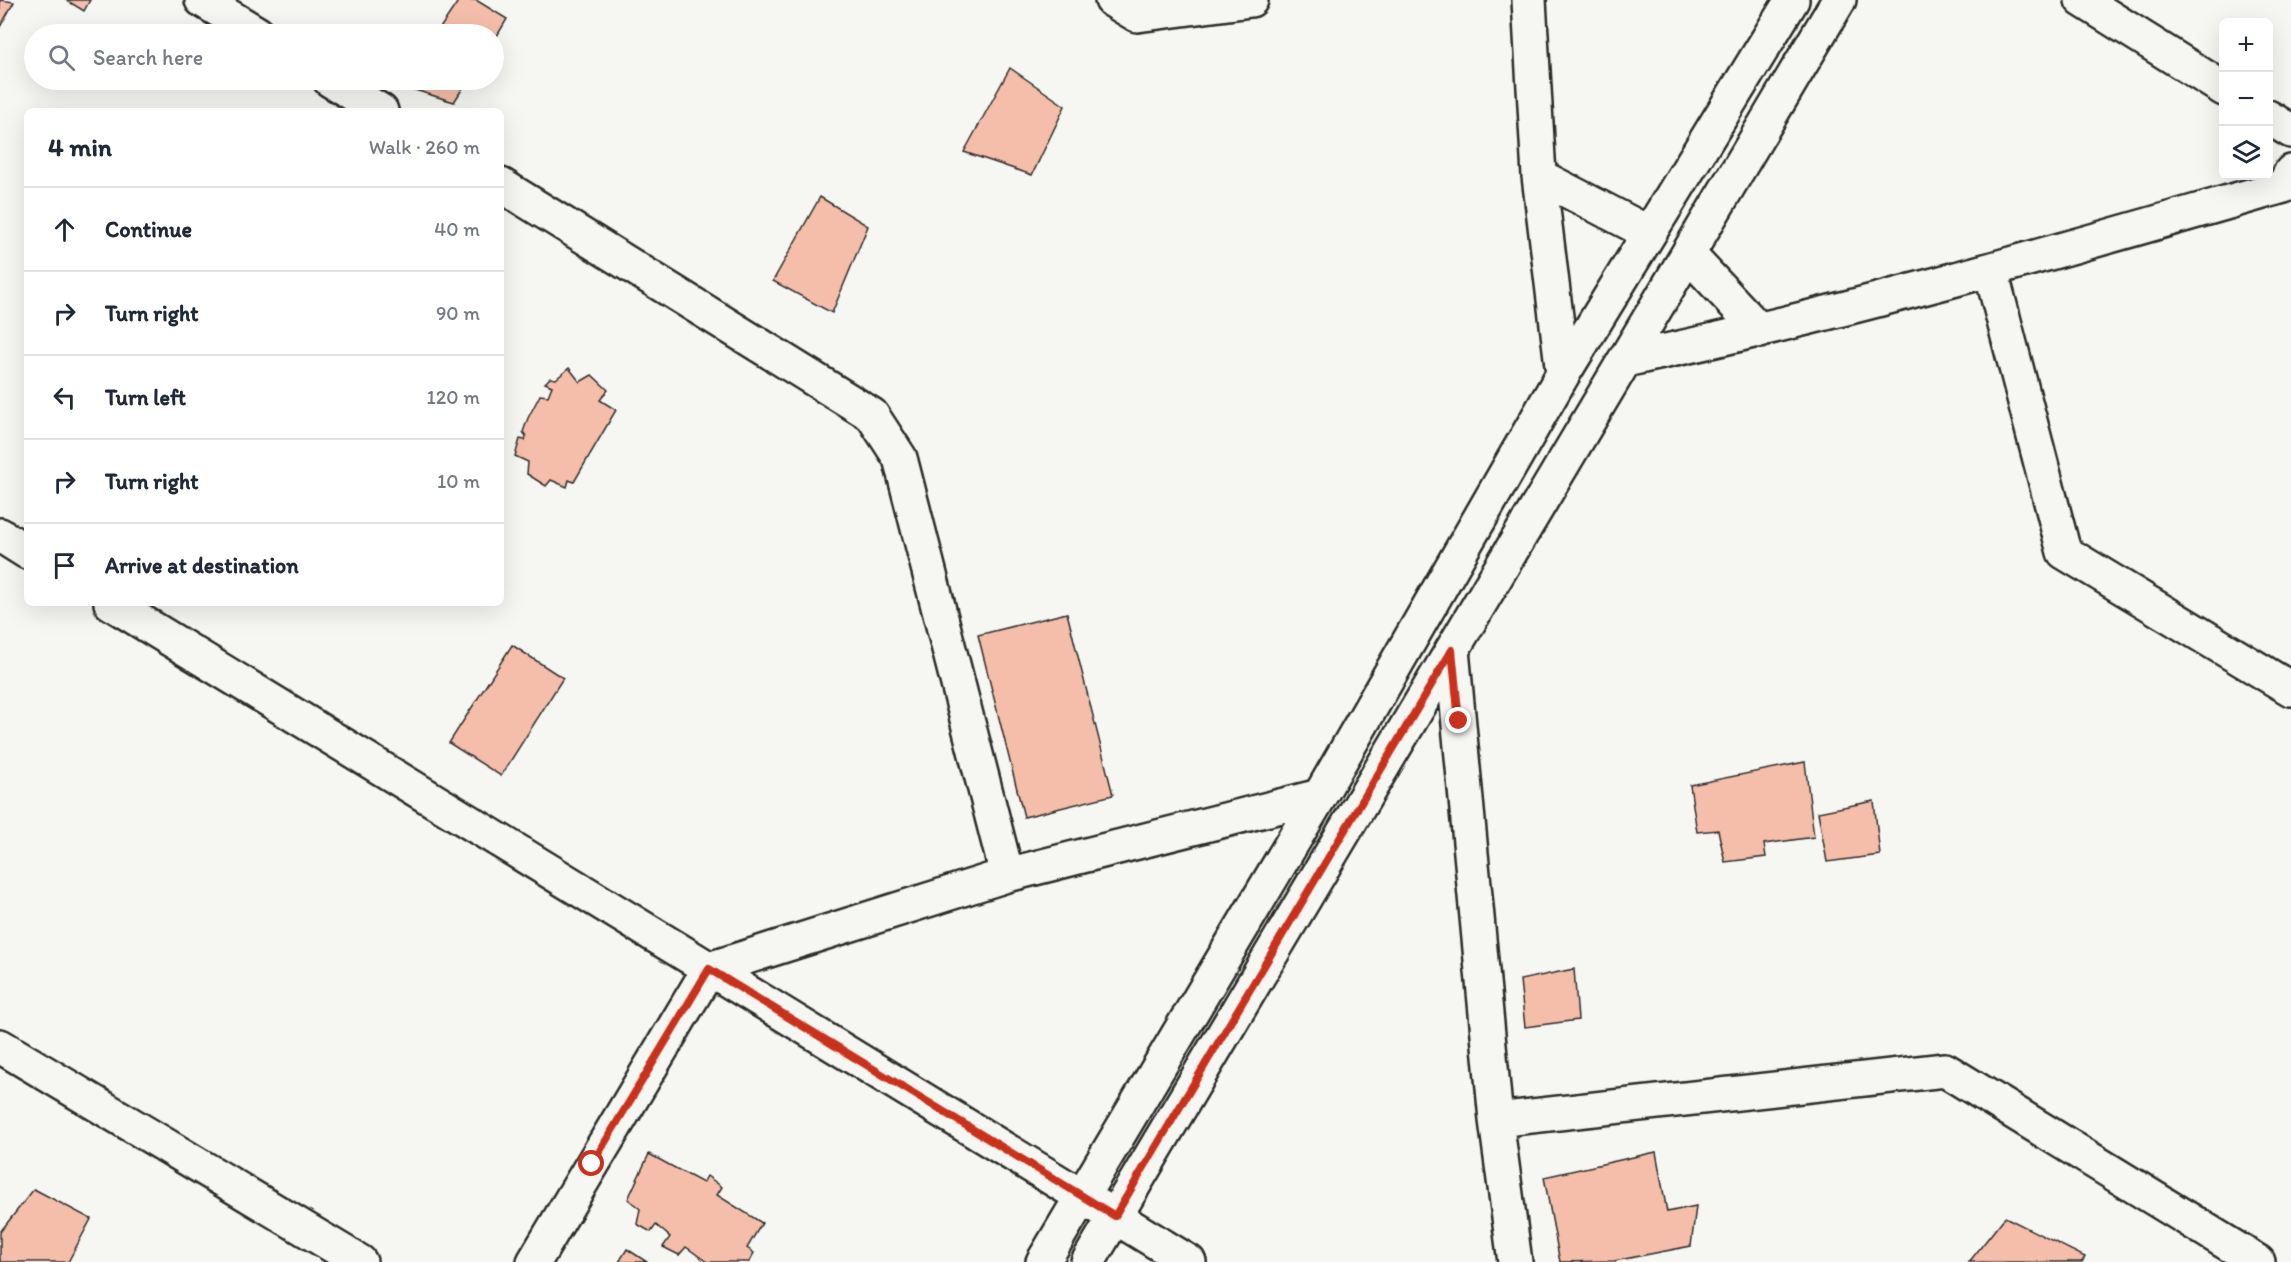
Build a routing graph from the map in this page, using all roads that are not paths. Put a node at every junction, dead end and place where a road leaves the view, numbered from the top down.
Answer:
1 (202, 0) edge
2 (1112, 0) edge
3 (1251, 0) edge
4 (1529, 0) edge
5 (1792, 0) edge
6 (1839, 0) edge
7 (2082, 0) edge
8 (242, 24) edge
9 (2219, 86) edge
10 (346, 90) edge
11 (376, 108) edge
12 (2273, 120) edge
13 (2291, 131) edge
14 (2291, 172) edge
15 (1539, 176) junction
16 (504, 187) edge
17 (1649, 233) junction
18 (1688, 254) junction
19 (1991, 271) junction
20 (1760, 332) junction
21 (1625, 360) junction
22 (1563, 374) junction
23 (0, 535) edge
24 (24, 550) edge
25 (116, 606) edge
26 (1452, 650) junction
27 (2291, 689) edge
28 (1320, 796) junction
29 (1007, 875) junction
30 (709, 969) junction
31 (0, 1046) edge
32 (1496, 1120) junction
33 (1082, 1196) junction
34 (1115, 1216) junction
35 (360, 1262) edge
36 (534, 1262) edge
37 (1043, 1262) edge
38 (1088, 1262) edge
39 (1189, 1262) edge
40 (1515, 1262) edge
41 (2258, 1262) edge

1 - 8 street
2 - 3 street
4 - 15 street
5 - 17 street
6 - 18 street
7 - 9 street
10 - 11 street
12 - 13 street
14 - 19 street
15 - 17 street
15 - 22 street
16 - 29 street
17 - 22 street
18 - 20 street
18 - 21 street
19 - 20 street
19 - 27 street
20 - 21 street
21 - 26 street
22 - 28 street
23 - 24 street
25 - 30 street
26 - 32 street
26 - 34 street
28 - 29 street
28 - 33 street
29 - 30 street
30 - 33 street
30 - 36 street
31 - 35 street
32 - 40 street
32 - 41 street
33 - 34 street
33 - 37 street
34 - 38 street
34 - 39 street

